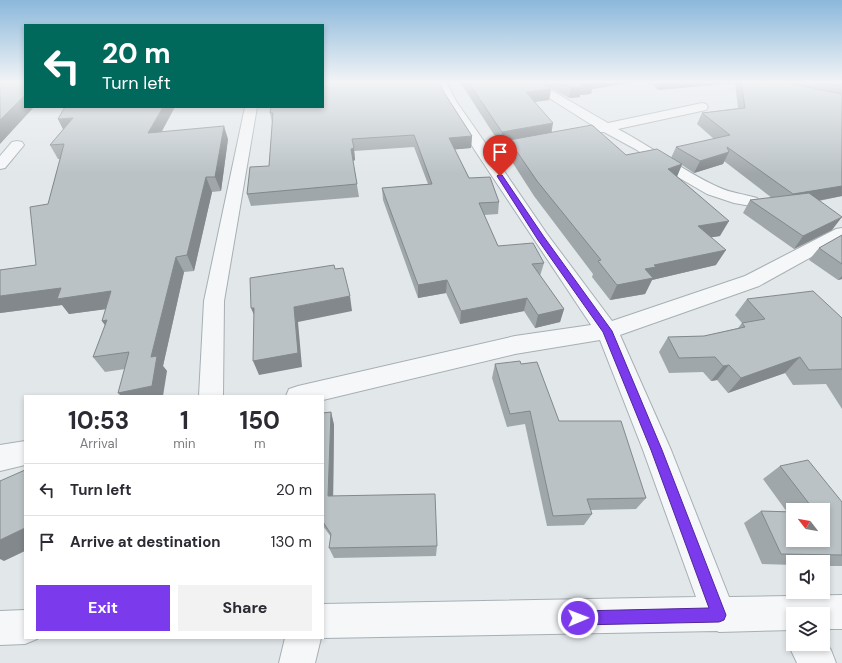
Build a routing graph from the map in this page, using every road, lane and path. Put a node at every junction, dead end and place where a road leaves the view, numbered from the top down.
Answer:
1 (250, 113) edge
2 (458, 113) edge
3 (580, 113) edge
4 (673, 113) edge
5 (606, 127) junction
6 (590, 131) edge
7 (552, 139) edge
8 (18, 145) dead end
9 (483, 152) junction
10 (0, 165) edge
11 (752, 201) edge
12 (842, 233) edge
13 (607, 331) junction
14 (211, 395) edge
15 (302, 395) edge
16 (24, 453) edge
17 (0, 458) edge
18 (842, 612) edge
19 (830, 614) edge
20 (719, 615) junction
21 (786, 619) edge
22 (324, 621) edge
23 (24, 627) edge
24 (0, 628) edge
25 (303, 639) edge
26 (810, 651) edge
27 (296, 663) edge
28 (818, 663) edge

1 - 14 street
2 - 9 street
3 - 5 street
4 - 5 street
5 - 6 street
5 - 11 street
7 - 9 street
8 - 10 street
9 - 13 street
12 - 13 street
13 - 15 street
13 - 20 street
16 - 17 street
18 - 19 street
20 - 21 street
20 - 22 street
23 - 24 street
25 - 27 street
26 - 28 street

